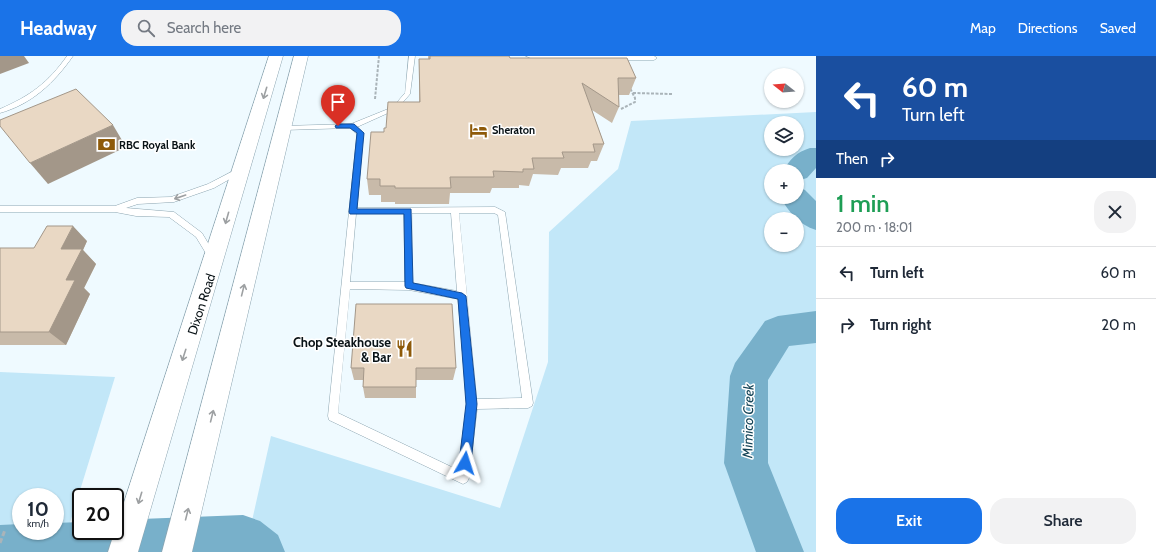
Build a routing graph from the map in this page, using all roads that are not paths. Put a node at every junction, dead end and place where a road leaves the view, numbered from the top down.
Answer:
1 (70, 56) edge
2 (276, 56) edge
3 (302, 56) edge
4 (412, 56) edge
5 (529, 56) edge
6 (654, 58) dead end
7 (0, 111) edge
8 (352, 126) junction
9 (283, 128) junction
10 (241, 170) junction
11 (0, 209) edge
12 (116, 210) junction
13 (408, 211) junction
14 (455, 211) junction
15 (353, 212) junction
16 (214, 261) junction
17 (345, 285) junction
18 (409, 286) junction
19 (462, 296) junction
20 (472, 404) junction
21 (123, 552) edge
22 (177, 552) edge

1 - 7 lane
2 -> 10 main road, Dixon Road
3 - 9 main road
4 - 8 lane
5 - 6 lane
8 - 9 lane
8 - 15 lane
22 -> 9 main road
10 -> 12 lane
10 -> 16 main road, Dixon Road
11 - 12 lane
12 - 16 lane
13 - 14 lane
13 - 15 lane
13 - 18 lane
14 - 19 lane
14 - 20 lane
15 - 17 lane
16 -> 21 main road, Dixon Road
17 - 18 lane
17 - 20 lane
18 - 19 lane
19 - 20 lane

